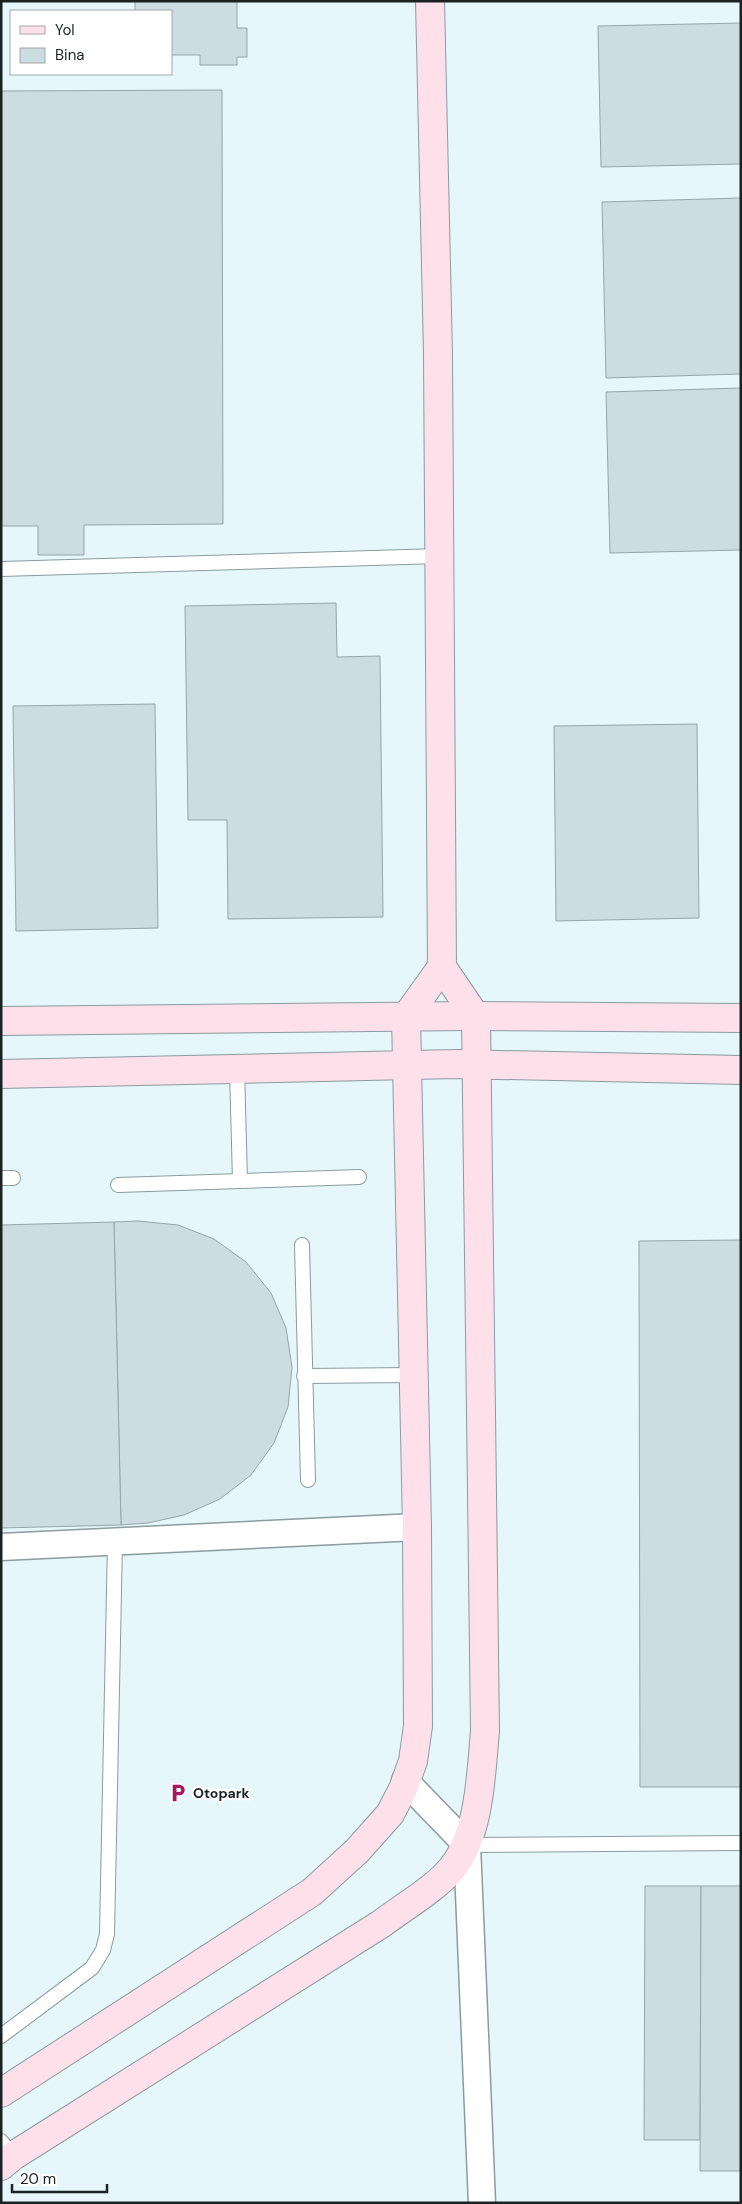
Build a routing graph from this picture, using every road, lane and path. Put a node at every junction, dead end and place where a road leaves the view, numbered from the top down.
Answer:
1 (430, 1) edge
2 (440, 556) junction
3 (1, 569) edge
4 (442, 967) junction
5 (406, 1017) junction
6 (476, 1017) junction
7 (741, 1018) edge
8 (1, 1021) edge
9 (406, 1065) junction
10 (476, 1066) junction
11 (237, 1069) junction
12 (741, 1070) edge
13 (1, 1074) edge
14 (359, 1177) dead end
15 (240, 1181) junction
16 (118, 1185) dead end
17 (302, 1246) dead end
18 (413, 1375) junction
19 (304, 1376) junction
20 (308, 1480) dead end
21 (416, 1527) junction
22 (115, 1542) junction
23 (1, 1547) edge
24 (405, 1781) junction
25 (741, 1843) edge
26 (467, 1845) junction
27 (1, 2036) edge
28 (1, 2093) edge
29 (5, 2154) edge
30 (482, 2203) edge

1 - 2 street
2 - 3 lane
2 - 4 street
4 - 5 street
4 - 6 street
5 - 6 street
5 - 8 street
5 - 9 street
6 - 7 street
6 - 10 street
9 - 10 street
9 - 11 street
9 - 18 street
10 - 12 street
10 - 26 street
11 - 13 street
11 - 15 lane
14 - 15 lane
15 - 16 lane
17 - 19 lane
18 - 19 lane
18 - 21 street
19 - 20 lane
21 - 22 street
21 - 24 street
22 - 23 street
22 - 27 lane
24 - 26 street
24 - 28 street
25 - 26 lane
26 - 29 street
26 - 30 street

